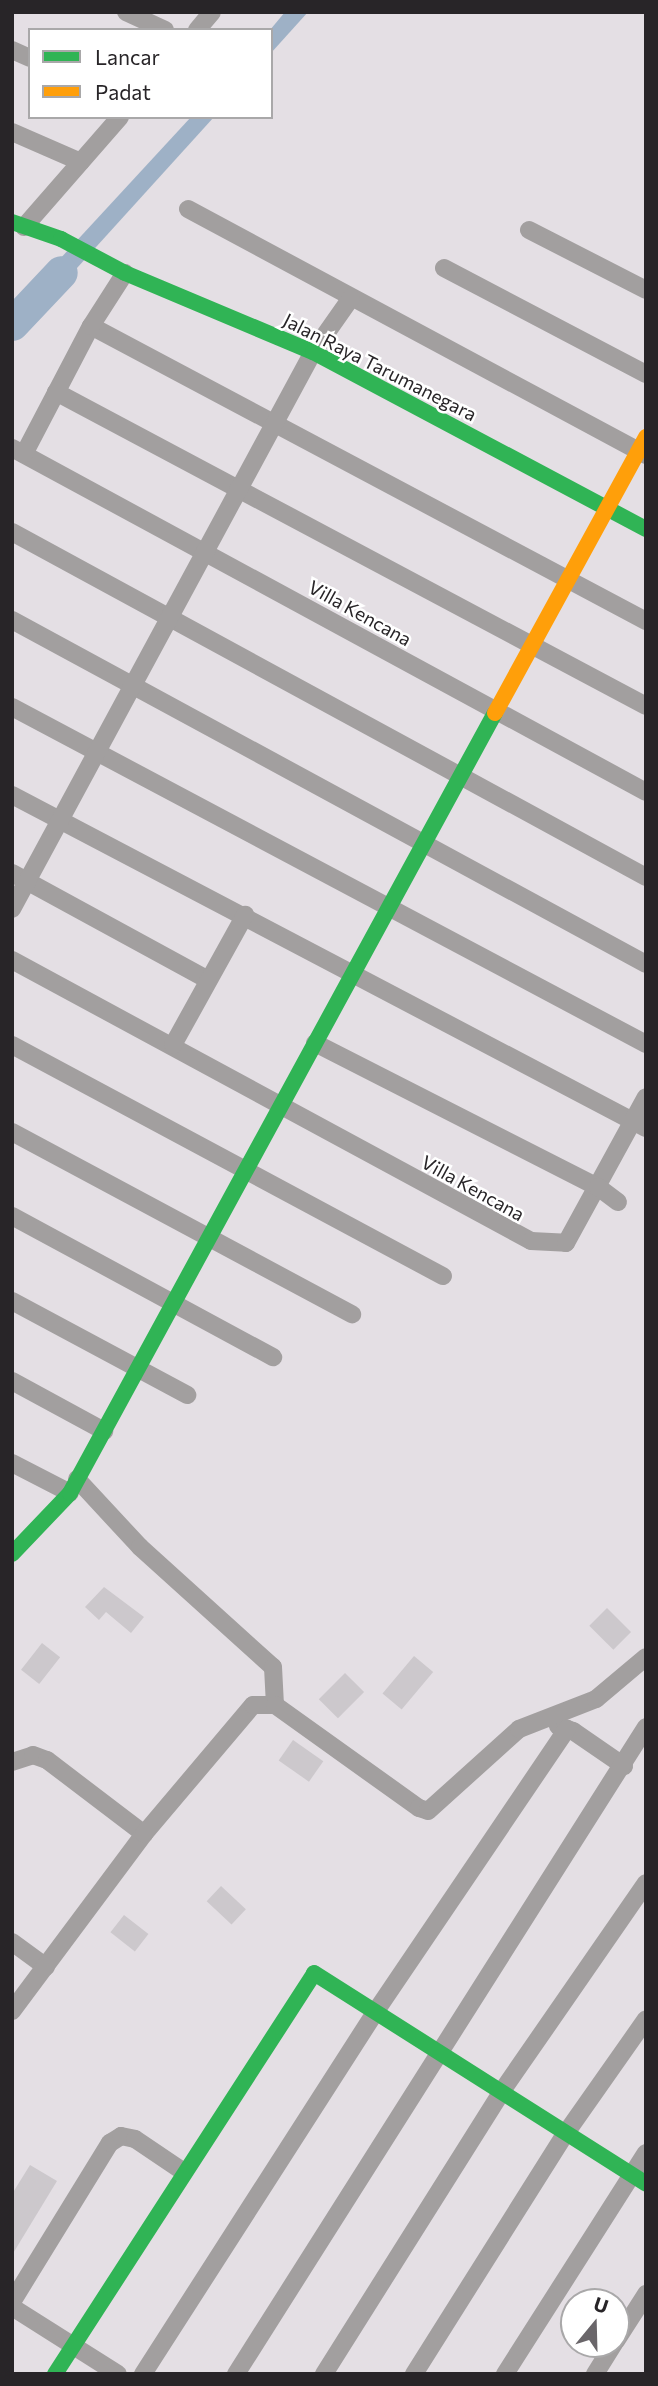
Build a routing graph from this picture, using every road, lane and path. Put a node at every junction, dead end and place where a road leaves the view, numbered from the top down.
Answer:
1 (126, 12) edge
2 (212, 12) edge
3 (162, 28) edge
4 (199, 28) edge
5 (12, 50) edge
6 (28, 57) edge
7 (118, 119) edge
8 (12, 132) edge
9 (81, 162) junction
10 (188, 209) dead end
11 (18, 225) edge
12 (530, 230) dead end
13 (444, 268) dead end
14 (125, 272) junction
15 (646, 290) edge
16 (351, 298) junction
17 (91, 326) junction
18 (313, 352) junction
19 (646, 374) edge
20 (56, 392) junction
21 (275, 423) junction
22 (643, 448) edge
23 (18, 451) edge
24 (239, 490) junction
25 (608, 509) junction
26 (646, 529) edge
27 (12, 532) edge
28 (205, 553) junction
29 (566, 577) junction
30 (12, 620) edge
31 (169, 620) junction
32 (646, 621) edge
33 (529, 644) junction
34 (134, 687) junction
35 (646, 706) edge
36 (12, 707) edge
37 (495, 711) junction
38 (100, 753) junction
39 (457, 776) junction
40 (646, 792) edge
41 (12, 795) edge
42 (58, 820) junction
43 (421, 844) junction
44 (20, 877) edge
45 (646, 877) edge
46 (389, 906) junction
47 (12, 909) edge
48 (245, 915) junction
49 (12, 960) edge
50 (646, 964) edge
51 (353, 977) junction
52 (208, 980) junction
53 (315, 1043) junction
54 (646, 1044) edge
55 (12, 1045) edge
56 (173, 1045) junction
57 (646, 1097) edge
58 (279, 1105) junction
59 (639, 1124) edge
60 (12, 1132) edge
61 (246, 1171) junction
62 (598, 1187) junction
63 (618, 1202) dead end
64 (12, 1216) edge
65 (209, 1237) junction
66 (443, 1276) dead end
67 (12, 1301) edge
68 (172, 1304) junction
69 (352, 1314) dead end
70 (273, 1357) dead end
71 (138, 1368) junction
72 (12, 1381) edge
73 (187, 1395) dead end
74 (104, 1431) junction
75 (12, 1463) edge
76 (74, 1486) junction
77 (12, 1554) edge
78 (646, 1657) edge
79 (275, 1705) junction
80 (537, 1722) junction
81 (646, 1727) edge
82 (567, 1728) junction
83 (12, 1762) edge
84 (624, 1766) junction
85 (144, 1834) junction
86 (646, 1883) edge
87 (12, 1942) edge
88 (46, 1966) junction
89 (12, 2011) edge
90 (376, 2011) junction
91 (646, 2019) edge
92 (439, 2051) junction
93 (502, 2091) junction
94 (566, 2133) junction
95 (646, 2153) edge
96 (184, 2172) junction
97 (638, 2179) edge
98 (646, 2294) edge
99 (12, 2304) edge
100 (630, 2319) edge
101 (73, 2345) junction
102 (605, 2358) edge
103 (55, 2374) edge
104 (118, 2374) edge
105 (143, 2374) edge
106 (236, 2374) edge
107 (324, 2374) edge
108 (414, 2374) edge
109 (505, 2374) edge
110 (595, 2374) edge

1 - 3 street
2 - 4 street
5 - 6 street
7 - 9 street
8 - 9 street
9 - 11 street
10 - 16 street
11 - 14 street, Jalan Raya Tarumanegara
12 - 15 street
13 - 19 street
14 - 17 street, Villa Kencana
14 - 18 street, Jalan Raya Tarumanegara
16 - 18 street
16 - 22 street
17 - 20 street, Villa Kencana
17 - 21 street
18 - 21 street
18 - 25 street, Jalan Raya Tarumanegara
20 - 23 street, Villa Kencana
20 - 24 street
21 - 24 street
21 - 29 street
22 - 25 street
23 - 28 street, Villa Kencana
24 - 28 street
24 - 33 street
25 - 26 street, Jalan Raya Tarumanegara
25 - 29 street
27 - 31 street
28 - 31 street
28 - 37 street, Villa Kencana
29 - 32 street
29 - 33 street
30 - 34 street
31 - 34 street
31 - 39 street
33 - 35 street
33 - 37 street
34 - 38 street
34 - 43 street
36 - 38 street
37 - 39 street
37 - 40 street, Villa Kencana
38 - 42 street
38 - 46 street
39 - 43 street
39 - 45 street
41 - 42 street
42 - 44 street
42 - 48 street
43 - 46 street
43 - 50 street
44 - 47 street
44 - 52 street
46 - 51 street
46 - 54 street
48 - 51 street
48 - 52 street
49 - 56 street, Villa Kencana
51 - 53 street
51 - 59 street
52 - 56 street
53 - 58 street
53 - 62 street
55 - 61 street
56 - 58 street, Villa Kencana
57 - 59 street, Villa Kencana
58 - 61 street
58 - 62 street, Villa Kencana
59 - 62 street, Villa Kencana
60 - 65 street
61 - 65 street
61 - 66 street
62 - 63 street
64 - 68 street
65 - 68 street
65 - 69 street
67 - 71 street
68 - 70 street
68 - 71 street
71 - 73 street
71 - 74 street
72 - 74 street
74 - 76 street
75 - 76 street
76 - 77 street
76 - 79 street
78 - 80 street
79 - 80 street
79 - 85 street
80 - 82 street
81 - 84 street
82 - 84 street
82 - 90 street
83 - 85 street
84 - 92 street
85 - 88 street
86 - 93 street
87 - 88 street
88 - 89 street
90 - 92 street
90 - 96 street
90 - 105 street
91 - 94 street
92 - 93 street
92 - 106 street
93 - 94 street
93 - 107 street
94 - 97 street
94 - 108 street
95 - 97 street
96 - 99 street
96 - 101 street
97 - 109 street
98 - 100 street
99 - 101 street
101 - 103 street
101 - 104 street
102 - 110 street

